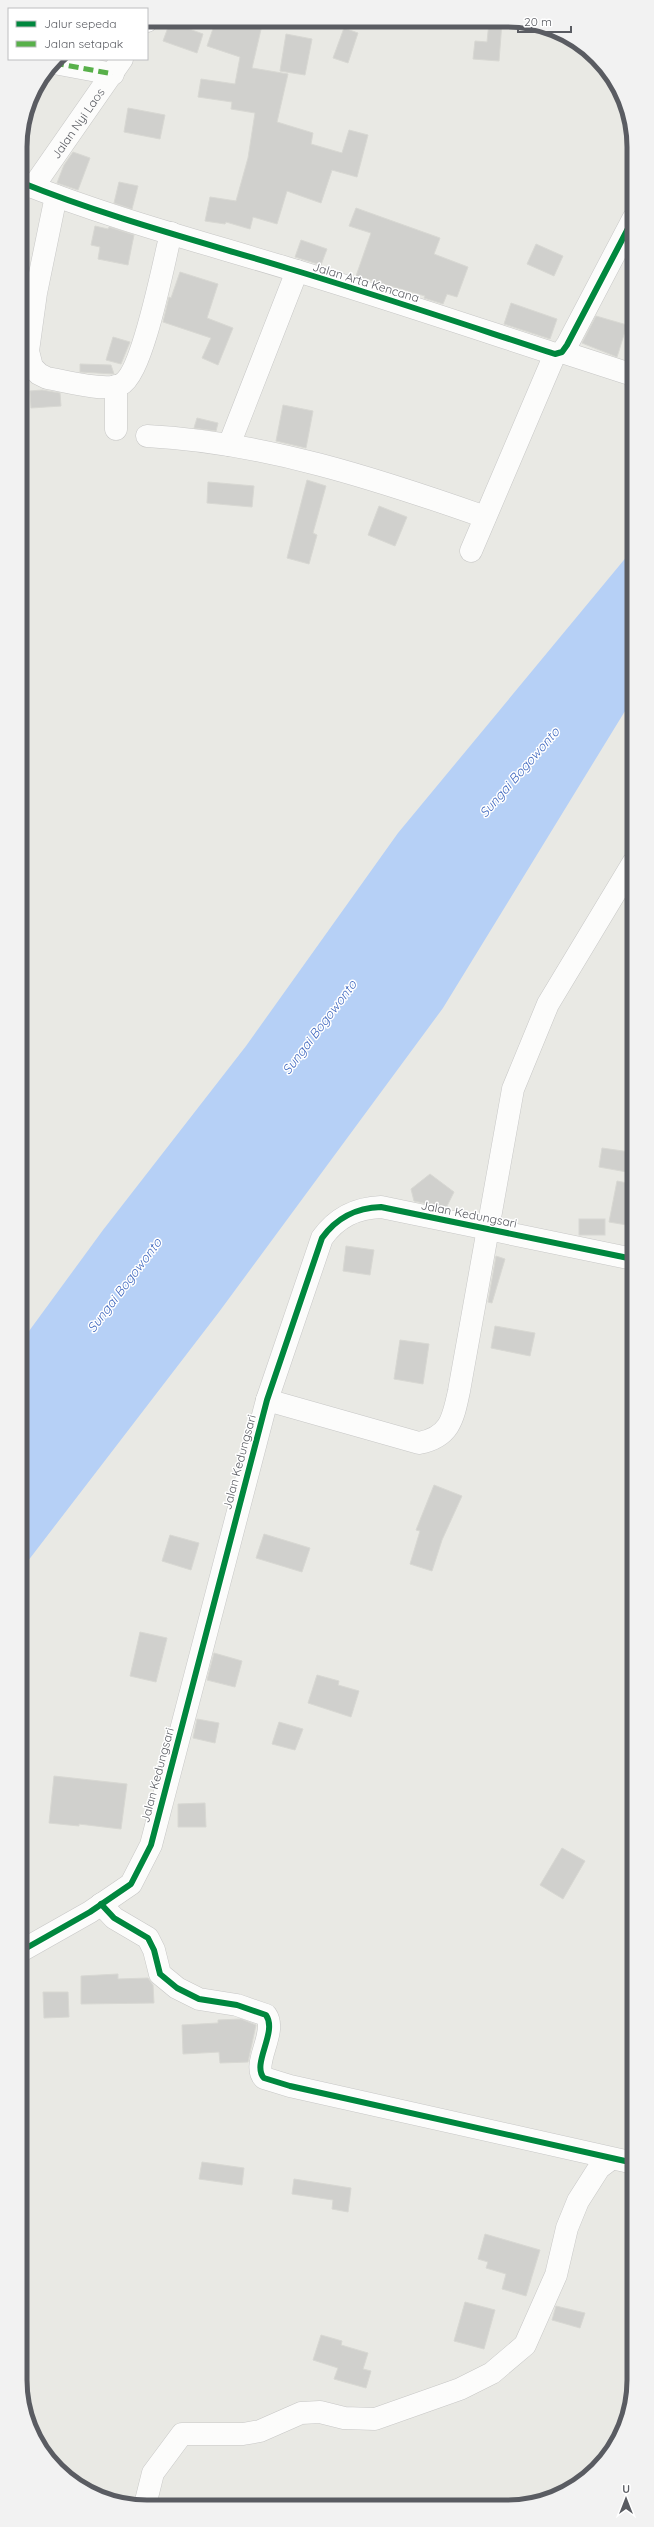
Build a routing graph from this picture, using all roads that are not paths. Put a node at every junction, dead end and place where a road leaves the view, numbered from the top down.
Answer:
1 (61, 63) edge
2 (118, 67) edge
3 (27, 184) edge
4 (56, 196) junction
5 (627, 230) edge
6 (171, 233) junction
7 (297, 271) junction
8 (559, 353) junction
9 (627, 373) edge
10 (116, 386) junction
11 (116, 429) dead end
12 (147, 436) dead end
13 (229, 445) junction
14 (485, 518) junction
15 (471, 551) dead end
16 (627, 873) edge
17 (486, 1229) junction
18 (627, 1258) edge
19 (267, 1400) junction
20 (102, 1904) junction
21 (27, 1948) edge
22 (611, 2159) junction
23 (627, 2162) edge
24 (145, 2500) edge

1 - 2 street
2 - 3 street, Jalan Nyi Laos
3 - 4 street, Jalan Arta Kencana
4 - 6 street, Jalan Arta Kencana
4 - 10 street
5 - 8 street
6 - 7 street, Jalan Arta Kencana
6 - 10 street
7 - 8 street, Jalan Arta Kencana
7 - 13 street
8 - 9 street, Jalan Arta Kencana
8 - 14 street
10 - 11 street
12 - 13 street
13 - 14 street
14 - 15 street
16 - 17 street
17 - 18 street, Jalan Kedungsari
17 - 19 street, Jalan Kedungsari
17 - 19 street
19 - 20 street, Jalan Kedungsari
20 - 21 street, Jalan Kedungsari
20 - 22 street
22 - 23 street
22 - 24 street

